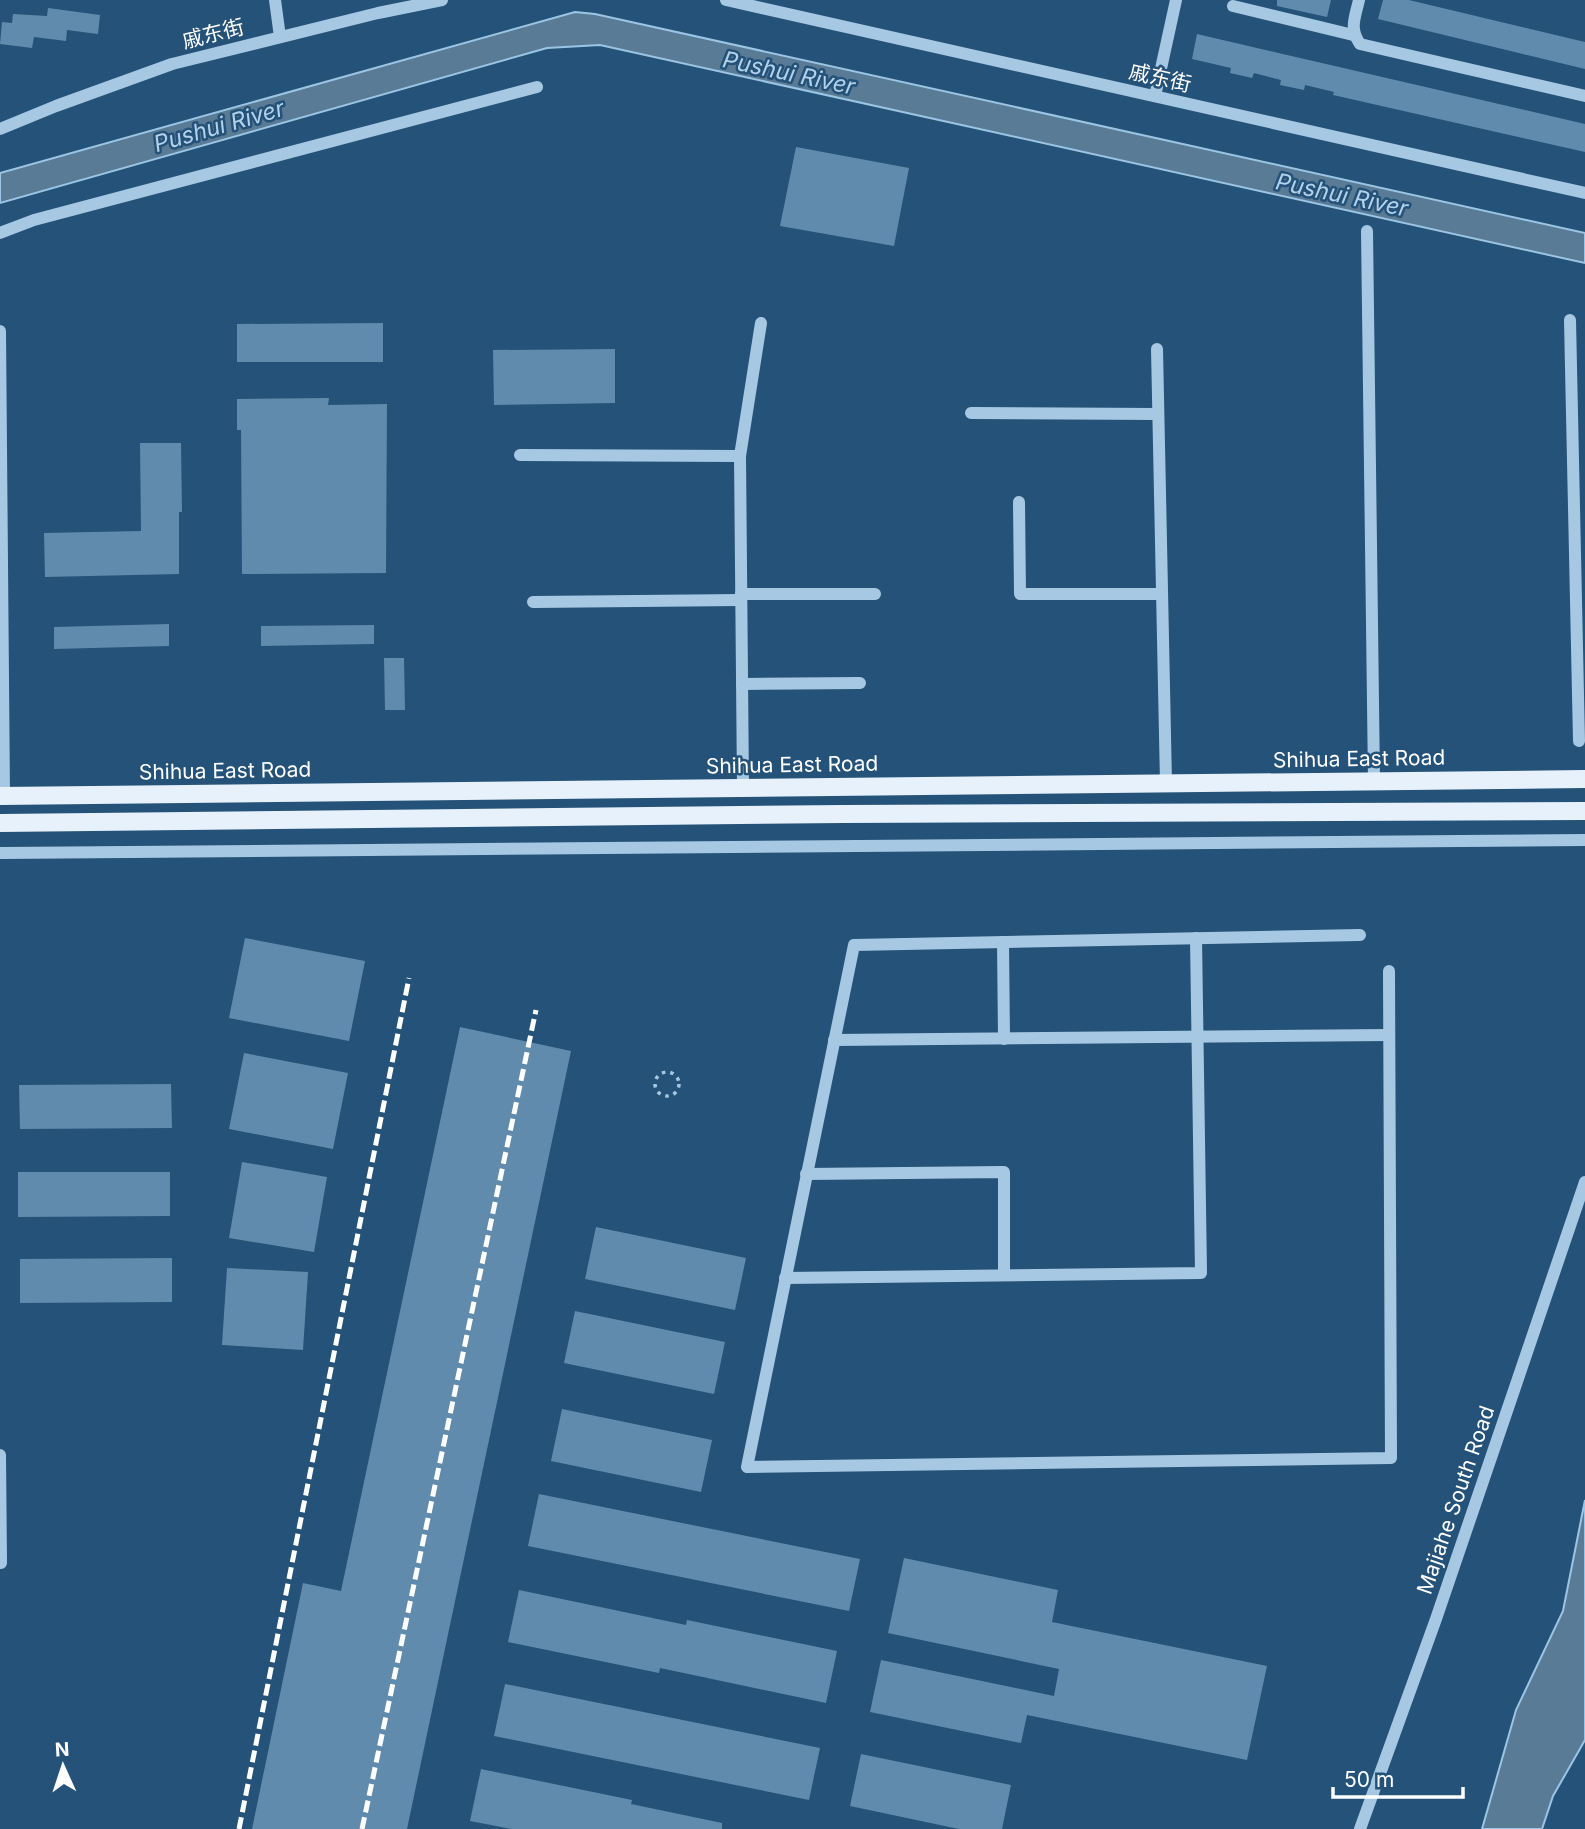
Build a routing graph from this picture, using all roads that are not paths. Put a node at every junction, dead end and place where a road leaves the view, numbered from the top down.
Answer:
1 (275, 0) edge
2 (442, 0) edge
3 (726, 0) edge
4 (1177, 0) edge
5 (1359, 0) edge
6 (1233, 6) dead end
7 (1353, 34) junction
8 (280, 37) junction
9 (537, 87) dead end
10 (1155, 96) junction
11 (1585, 96) edge
12 (0, 129) edge
13 (1585, 194) edge
14 (1367, 231) dead end
15 (0, 233) edge
16 (1570, 320) dead end
17 (761, 323) dead end
18 (0, 331) edge
19 (1157, 349) dead end
20 (971, 413) dead end
21 (1158, 414) junction
22 (520, 455) dead end
23 (740, 456) junction
24 (1019, 502) dead end
25 (875, 594) dead end
26 (1162, 594) junction
27 (741, 597) junction
28 (533, 602) dead end
29 (742, 684) junction
30 (860, 684) dead end
31 (1579, 741) dead end
32 (1585, 779) edge
33 (1374, 781) junction
34 (1166, 783) junction
35 (743, 788) junction
36 (2, 796) edge
37 (1585, 811) edge
38 (0, 824) edge
39 (1585, 840) edge
40 (0, 853) edge
41 (1360, 935) dead end
42 (1196, 938) junction
43 (1003, 942) junction
44 (1389, 971) dead end
45 (1389, 1035) junction
46 (1198, 1037) junction
47 (1004, 1039) junction
48 (834, 1040) junction
49 (806, 1174) junction
50 (1585, 1182) edge
51 (1004, 1275) junction
52 (785, 1278) junction
53 (0, 1455) edge
54 (1, 1563) edge
55 (1360, 1829) edge

1 - 8 street
2 - 8 street, 戚东街
3 - 10 street, 戚东街
4 - 10 street
5 - 7 street
6 - 7 street
7 - 11 street
8 - 12 street, 戚东街
9 - 15 street
10 - 13 street, 戚东街
14 - 33 street
16 - 31 street
17 - 23 street
18 - 36 street
19 - 21 street
20 - 21 street
21 - 26 street
22 - 23 street
23 - 27 street
24 - 26 street
25 - 27 street
26 - 34 street
27 - 28 street
27 - 29 street
29 - 30 street
29 - 35 street
32 - 33 main road, Shihua East Road
33 - 34 main road, Shihua East Road
34 - 35 main road, Shihua East Road
35 - 36 main road, Shihua East Road
37 - 38 main road
39 - 40 street
41 - 42 street
42 - 43 street
42 - 46 street
43 - 47 street
43 - 48 street
44 - 45 street
45 - 46 street
45 - 52 street
46 - 47 street
46 - 51 street
47 - 48 street
48 - 49 street
49 - 51 street
49 - 52 street
50 - 55 street, Majiahe South Road
51 - 52 street
53 - 54 street

